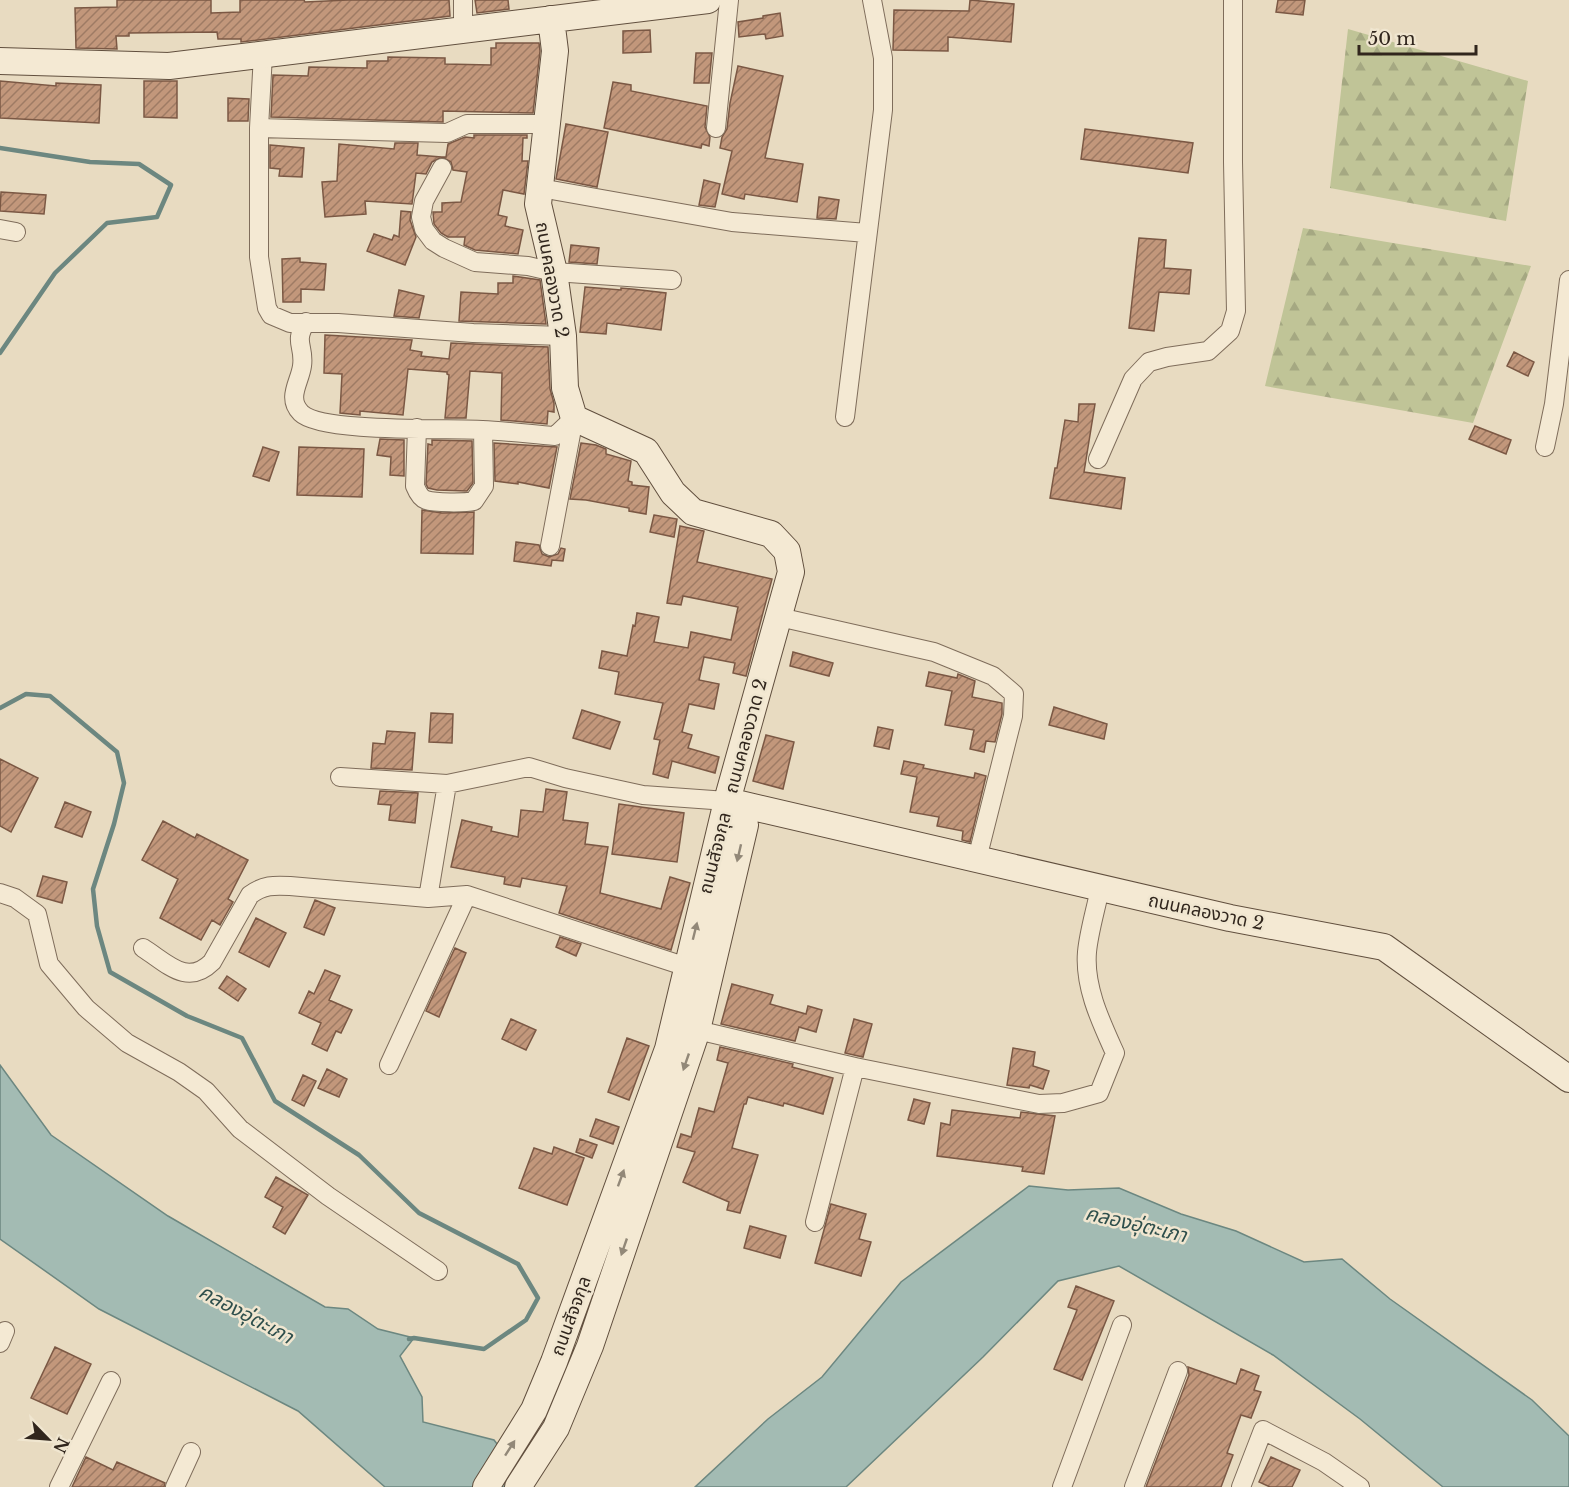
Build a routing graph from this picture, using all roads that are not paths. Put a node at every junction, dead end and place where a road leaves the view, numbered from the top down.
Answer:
1 (463, 0) edge
2 (708, 0) edge
3 (729, 0) edge
4 (872, 0) edge
5 (1233, 0) edge
6 (550, 19) junction
7 (463, 30) junction
8 (263, 54) junction
9 (0, 61) edge
10 (547, 124) junction
11 (259, 128) junction
12 (716, 128) dead end
13 (442, 168) dead end
14 (540, 188) junction
15 (867, 233) junction
16 (554, 272) junction
17 (672, 280) dead end
18 (1569, 280) edge
19 (306, 322) junction
20 (563, 336) junction
21 (845, 417) dead end
22 (574, 418) junction
23 (417, 428) junction
24 (483, 430) junction
25 (1545, 447) dead end
26 (1098, 459) dead end
27 (550, 546) dead end
28 (780, 617) junction
29 (340, 777) dead end
30 (447, 784) junction
31 (727, 801) junction
32 (977, 860) junction
33 (1100, 888) junction
34 (0, 893) edge
35 (466, 895) junction
36 (428, 898) junction
37 (143, 948) dead end
38 (687, 967) junction
39 (697, 1030) junction
40 (389, 1065) dead end
41 (855, 1067) junction
42 (1569, 1078) edge
43 (815, 1222) dead end
44 (438, 1271) dead end
45 (1122, 1325) dead end
46 (1178, 1371) dead end
47 (111, 1381) dead end
48 (191, 1452) dead end
49 (59, 1487) edge
50 (175, 1487) edge
51 (486, 1487) edge
52 (519, 1487) edge
53 (1062, 1487) edge
54 (1134, 1487) edge
55 (1241, 1487) edge
56 (1360, 1487) edge

1 - 7 street
2 - 6 street
3 - 12 street
4 - 15 street
5 - 26 street
6 - 7 street
6 - 10 street, ถนนคลองวาด 2
7 - 8 street
8 - 9 street
8 - 11 street
10 - 11 street
10 - 14 street, ถนนคลองวาด 2
11 - 19 street
13 - 16 street
14 - 15 street
14 - 16 street, ถนนคลองวาด 2
15 - 21 street
16 - 17 street
16 - 20 street, ถนนคลองวาด 2
18 - 25 street
19 - 20 street
19 - 23 street
20 - 22 street, ถนนคลองวาด 2
22 - 24 street
22 - 27 street
22 - 28 street, ถนนคลองวาด 2
23 - 24 street
23 - 24 street
28 - 31 street, ถนนคลองวาด 2
28 - 32 street
29 - 30 street
30 - 31 street
30 - 36 street
31 - 32 street, ถนนคลองวาด 2
38 -> 31 street, ถนนสัจจกุล
31 -> 39 street, ถนนสัจจกุล
32 - 33 street, ถนนคลองวาด 2
33 - 41 street
33 - 42 street, ถนนคลองวาด 2
34 - 44 street
35 - 36 street
35 - 38 street
35 - 40 street
36 - 37 street
51 -> 38 street, ถนนสัจจกุล
39 - 41 street
39 -> 52 street, ถนนสัจจกุล
41 - 43 street
45 - 53 street
46 - 54 street
47 - 49 street
48 - 50 street
55 - 56 street

